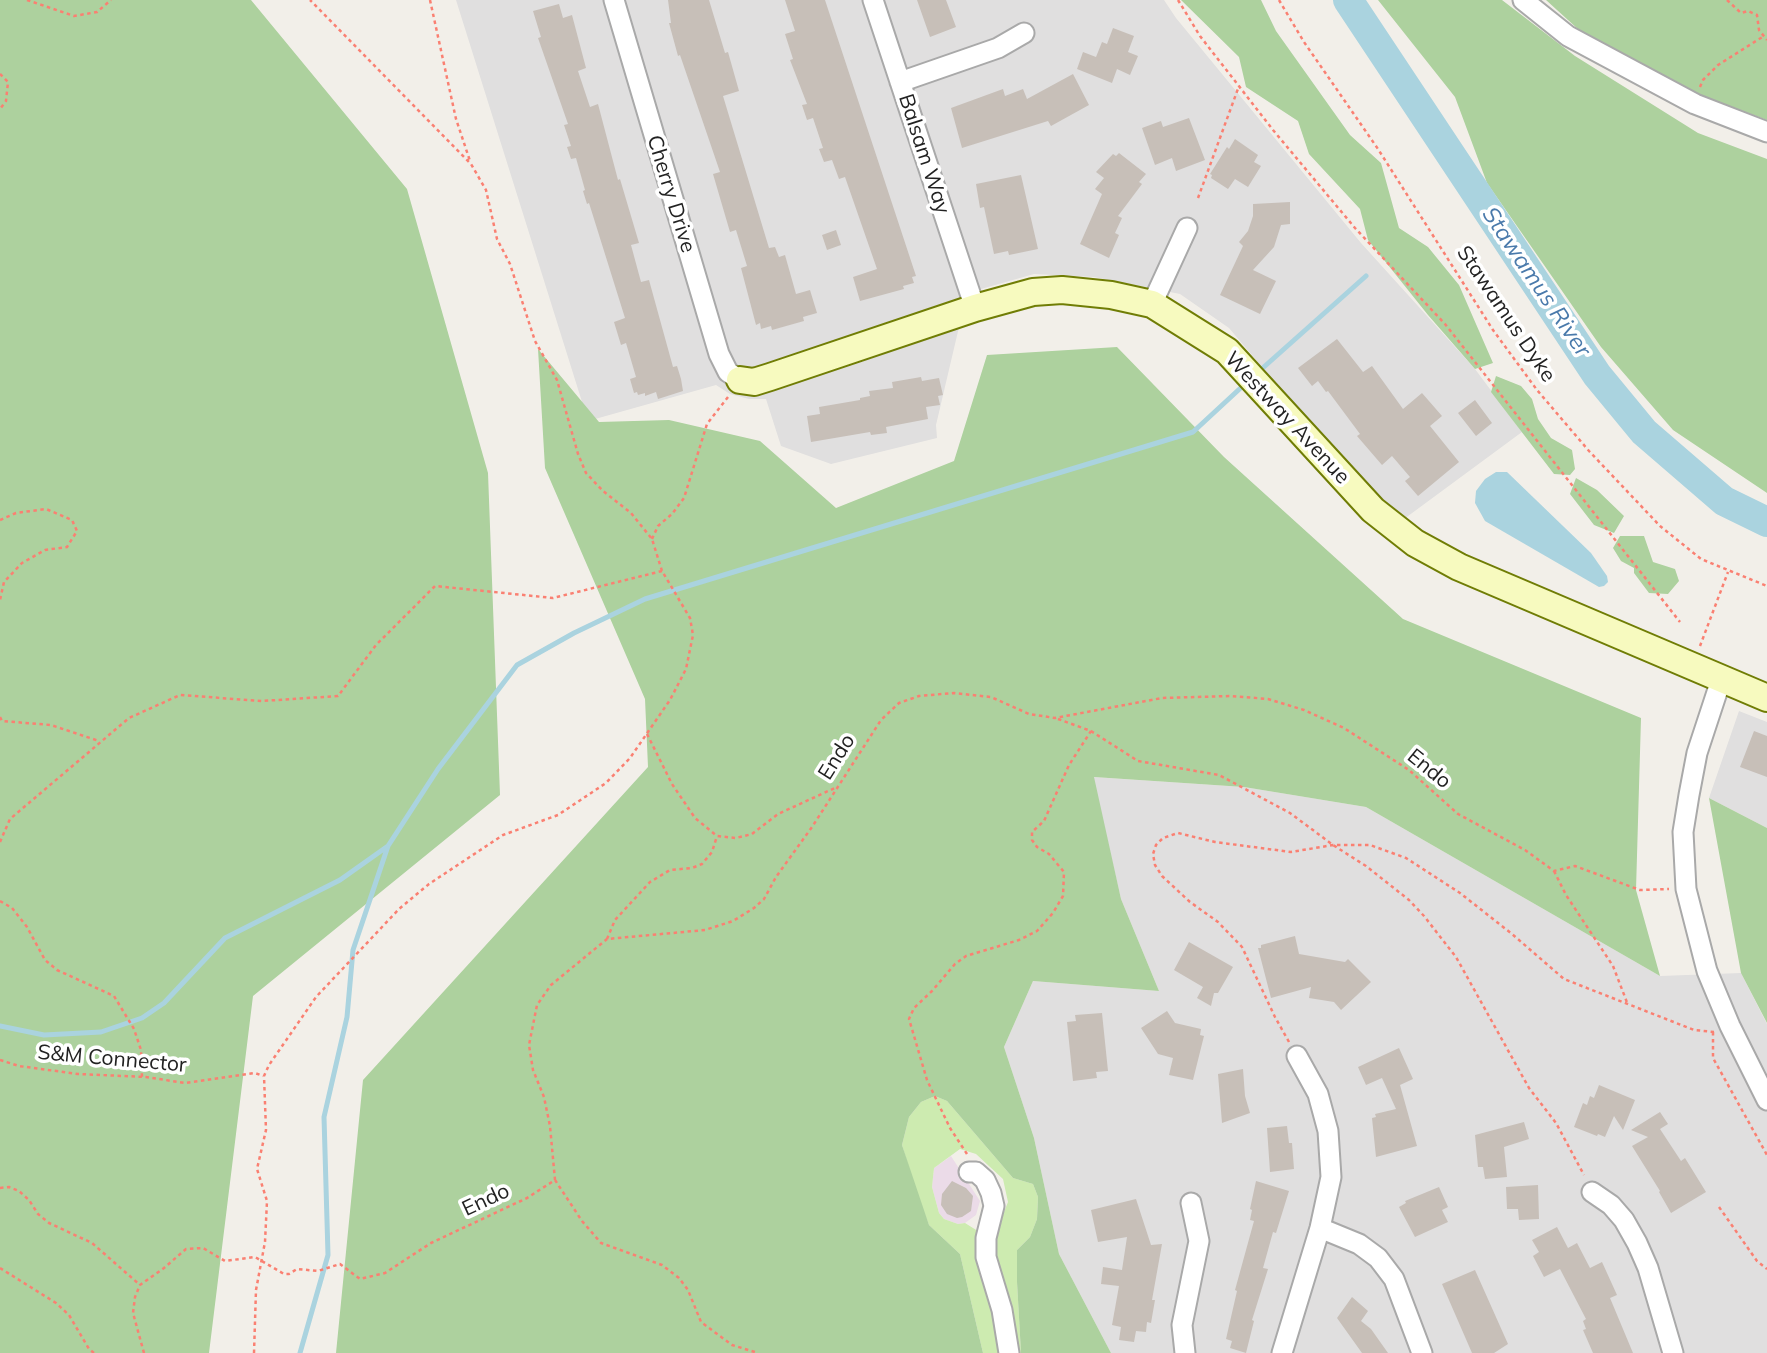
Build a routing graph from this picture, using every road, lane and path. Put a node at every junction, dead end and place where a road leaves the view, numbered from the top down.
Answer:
1 (27, 0) edge
2 (111, 0) edge
3 (310, 0) edge
4 (430, 0) edge
5 (614, 0) edge
6 (873, 0) edge
7 (1178, 0) edge
8 (1279, 0) edge
9 (1523, 0) edge
10 (1727, 0) edge
11 (1024, 33) dead end
12 (1764, 36) junction
13 (1767, 40) edge
14 (0, 74) edge
15 (900, 82) junction
16 (1239, 85) junction
17 (1695, 104) junction
18 (0, 109) edge
19 (1767, 132) edge
20 (471, 164) junction
21 (1198, 198) dead end
22 (1187, 228) dead end
23 (1152, 304) junction
24 (975, 308) junction
25 (740, 380) junction
26 (0, 520) edge
27 (652, 539) junction
28 (662, 571) junction
29 (1728, 572) junction
30 (1767, 586) edge
31 (0, 600) edge
32 (1680, 622) dead end
33 (1699, 647) dead end
34 (1721, 680) junction
35 (1767, 698) edge
36 (0, 717) edge
37 (1055, 718) junction
38 (1091, 731) junction
39 (647, 734) junction
40 (101, 742) junction
41 (837, 787) junction
42 (717, 836) junction
43 (0, 842) edge
44 (1333, 845) junction
45 (1554, 871) junction
46 (1686, 889) junction
47 (0, 901) edge
48 (607, 939) junction
49 (1628, 1005) junction
50 (1721, 1029) junction
51 (1297, 1056) joint
52 (0, 1060) edge
53 (264, 1076) junction
54 (142, 1077) junction
55 (1767, 1100) edge
56 (1767, 1155) edge
57 (973, 1172) joint
58 (555, 1180) junction
59 (0, 1188) edge
60 (1592, 1192) joint
61 (1191, 1203) dead end
62 (1719, 1207) dead end
63 (1320, 1227) junction
64 (262, 1260) junction
65 (0, 1268) edge
66 (1767, 1269) edge
67 (140, 1285) junction
68 (94, 1353) edge
69 (144, 1353) edge
70 (254, 1353) edge
71 (758, 1353) edge
72 (1009, 1353) edge
73 (1185, 1353) edge
74 (1282, 1353) edge
75 (1422, 1353) edge
76 (1673, 1353) edge

1 - 2 path
3 - 20 path
4 - 20 path
5 - 25 street, Cherry Drive
6 - 15 street, Balsam Way
7 - 16 path
8 - 29 path, Stawamus Dyke
9 - 17 street
10 - 12 path
11 - 15 street
12 - 13 path
12 - 17 path
14 - 18 path
15 - 24 street, Balsam Way
16 - 21 path
16 - 32 path
17 - 19 street
20 - 27 path
22 - 23 street
23 - 24 street, Westway Avenue
23 - 34 street, Westway Avenue
24 - 25 street, Westway Avenue
25 - 27 path
26 - 31 path
27 - 28 path
28 - 39 path
28 - 40 path
29 - 30 path, Stawamus Dyke
29 - 33 path
34 - 35 street, Westway Avenue
34 - 46 street
36 - 40 path
37 - 38 path
37 - 41 path, Endo
37 - 45 path, Endo
38 - 44 path
38 - 57 path
39 - 42 path
39 - 53 path
40 - 43 path
41 - 42 path
41 - 48 path, Endo
42 - 48 path
44 - 49 path
44 - 51 path
44 - 60 path
45 - 46 path
45 - 49 path
46 - 50 street
47 - 54 path
48 - 58 path
49 - 50 path
50 - 55 street
50 - 56 path
51 - 63 street
52 - 54 path, S&M Connector
53 - 54 path, S&M Connector
53 - 64 path
57 - 72 street
58 - 64 path, Endo
58 - 71 path
59 - 67 path
60 - 76 street
61 - 73 street
62 - 66 path
63 - 74 street
63 - 75 street
64 - 67 path
64 - 70 path
65 - 68 path
67 - 69 path

